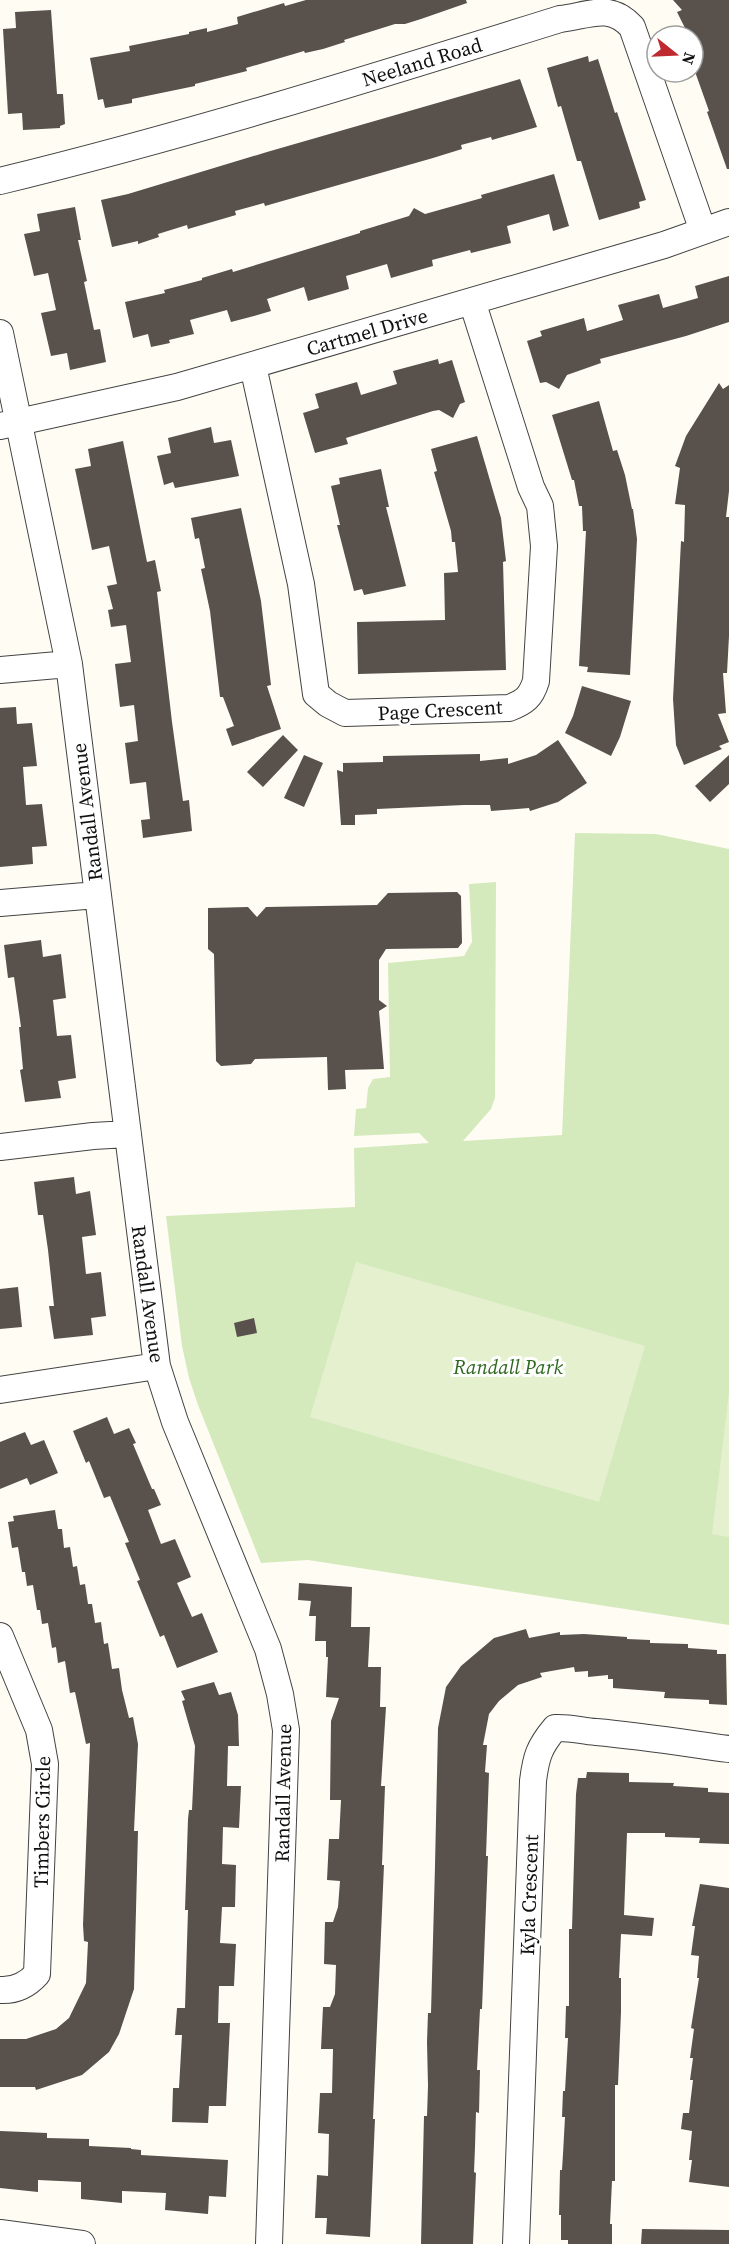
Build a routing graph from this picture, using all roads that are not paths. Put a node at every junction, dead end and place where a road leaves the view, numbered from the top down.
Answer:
1 (0, 182) edge
2 (729, 222) edge
3 (703, 231) junction
4 (472, 301) junction
5 (0, 333) edge
6 (253, 366) junction
7 (9, 424) edge
8 (69, 664) junction
9 (0, 670) edge
10 (97, 895) junction
11 (0, 903) edge
12 (128, 1134) junction
13 (0, 1147) edge
14 (157, 1366) junction
15 (0, 1390) edge
16 (0, 1636) edge
17 (729, 1749) edge
18 (0, 1990) edge
19 (0, 2234) edge
20 (82, 2244) edge
21 (268, 2244) edge
22 (516, 2244) edge

1 - 3 street, Neeland Road
2 - 3 street, Cartmel Drive
3 - 4 street, Cartmel Drive
4 - 6 street, Cartmel Drive
4 - 6 street, Page Crescent
5 - 7 street, Randall Avenue
6 - 7 street, Cartmel Drive
7 - 8 street, Randall Avenue
8 - 9 street
8 - 10 street, Randall Avenue
10 - 11 street
10 - 12 street, Randall Avenue
12 - 13 street
12 - 14 street, Randall Avenue
14 - 15 street
14 - 21 street, Randall Avenue
16 - 18 street, Timbers Circle
17 - 22 street, Kyla Crescent
19 - 20 street

